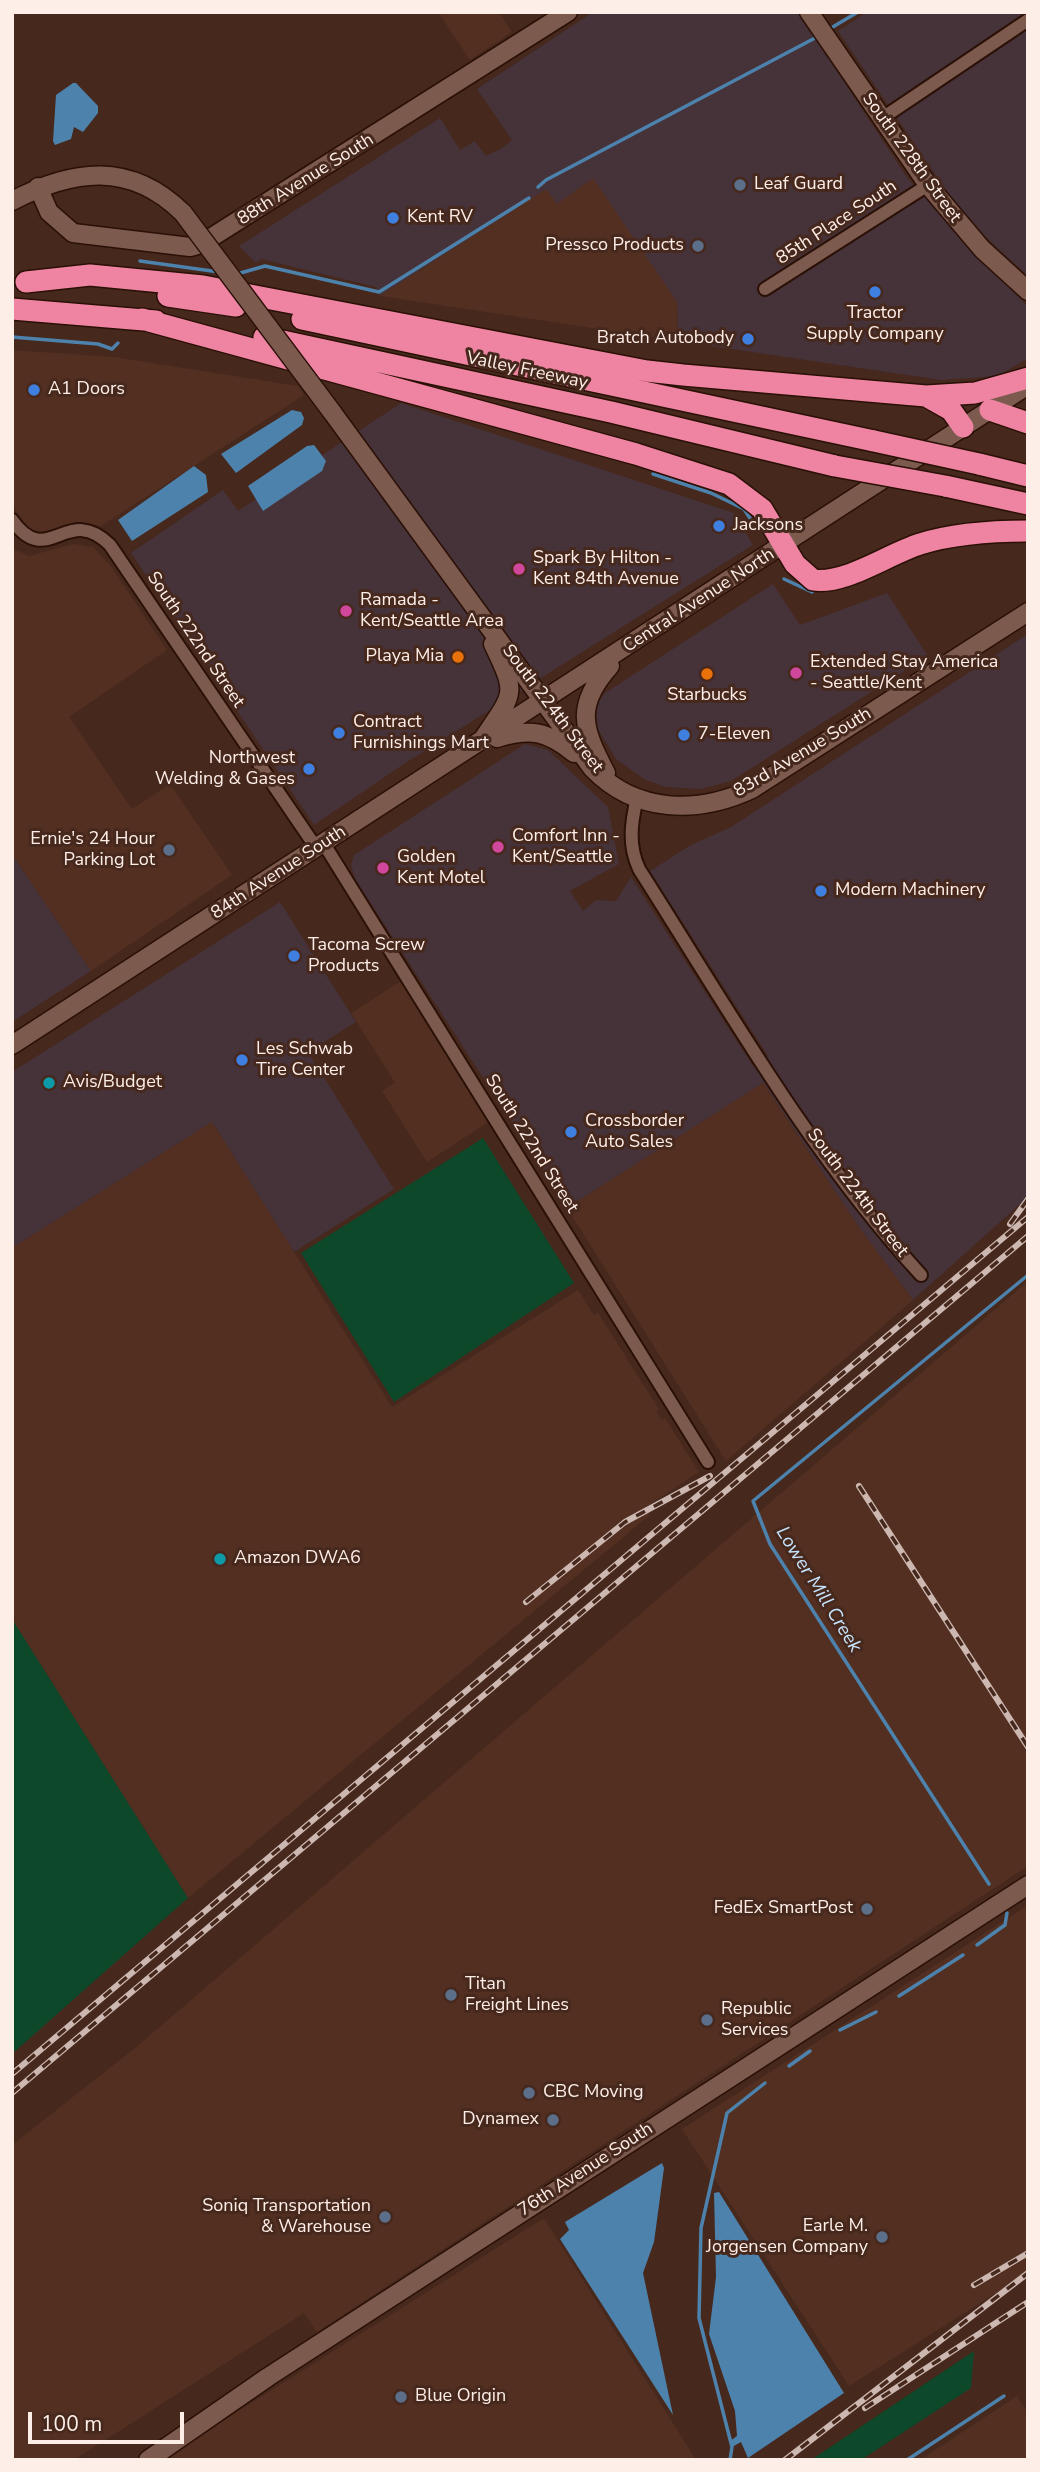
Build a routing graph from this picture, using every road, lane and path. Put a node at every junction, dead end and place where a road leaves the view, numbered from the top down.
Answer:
1 (568, 12) edge
2 (809, 12) edge
3 (1028, 20) edge
4 (881, 118) junction
5 (928, 185) junction
6 (38, 187) junction
7 (12, 201) edge
8 (19, 282) edge
9 (765, 289) dead end
10 (1028, 291) edge
11 (12, 309) edge
12 (142, 319) junction
13 (1028, 378) edge
14 (1028, 385) edge
15 (926, 396) junction
16 (990, 410) junction
17 (1028, 423) edge
18 (963, 427) junction
19 (1028, 476) edge
20 (1028, 504) edge
21 (12, 520) edge
22 (1028, 531) edge
23 (785, 544) junction
24 (476, 607) junction
25 (1028, 612) edge
26 (626, 648) junction
27 (545, 701) junction
28 (480, 743) junction
29 (592, 768) junction
30 (613, 785) junction
31 (637, 799) junction
32 (320, 847) junction
33 (12, 1045) edge
34 (921, 1275) dead end
35 (708, 1462) dead end
36 (1028, 1885) edge
37 (148, 2460) edge

1 - 6 street, 88th Avenue South
2 - 4 street, South 228th Street
3 - 4 street
4 - 5 street, South 228th Street
5 - 9 street, 85th Place South
5 - 10 street, South 228th Street
6 - 7 street, South 224th Street
6 - 24 street, South 224th Street, bridge
8 - 15 highway
8 - 19 highway, Valley Freeway, bridge
11 - 12 highway, Valley Freeway
12 - 20 highway, Valley Freeway, bridge
12 - 23 highway
13 - 15 highway
14 - 16 street, Central Avenue North
15 - 18 highway
16 - 17 highway
16 - 18 street, Central Avenue North
18 - 23 street, Central Avenue North
21 - 32 street, South 222nd Street
22 - 23 highway
23 - 26 street, Central Avenue North
24 - 27 street, South 224th Street
24 - 28 street
25 - 31 street, 83rd Avenue South
26 - 27 street, Central Avenue North
26 - 30 street
27 - 28 street, 84th Avenue South
27 - 29 street, South 224th Street
28 - 29 street
28 - 32 street, 84th Avenue South
29 - 30 street, South 224th Street
30 - 31 street, South 224th Street
31 - 34 street, South 224th Street
32 - 33 street, 84th Avenue South
32 - 35 street, South 222nd Street
36 - 37 street, 76th Avenue South

